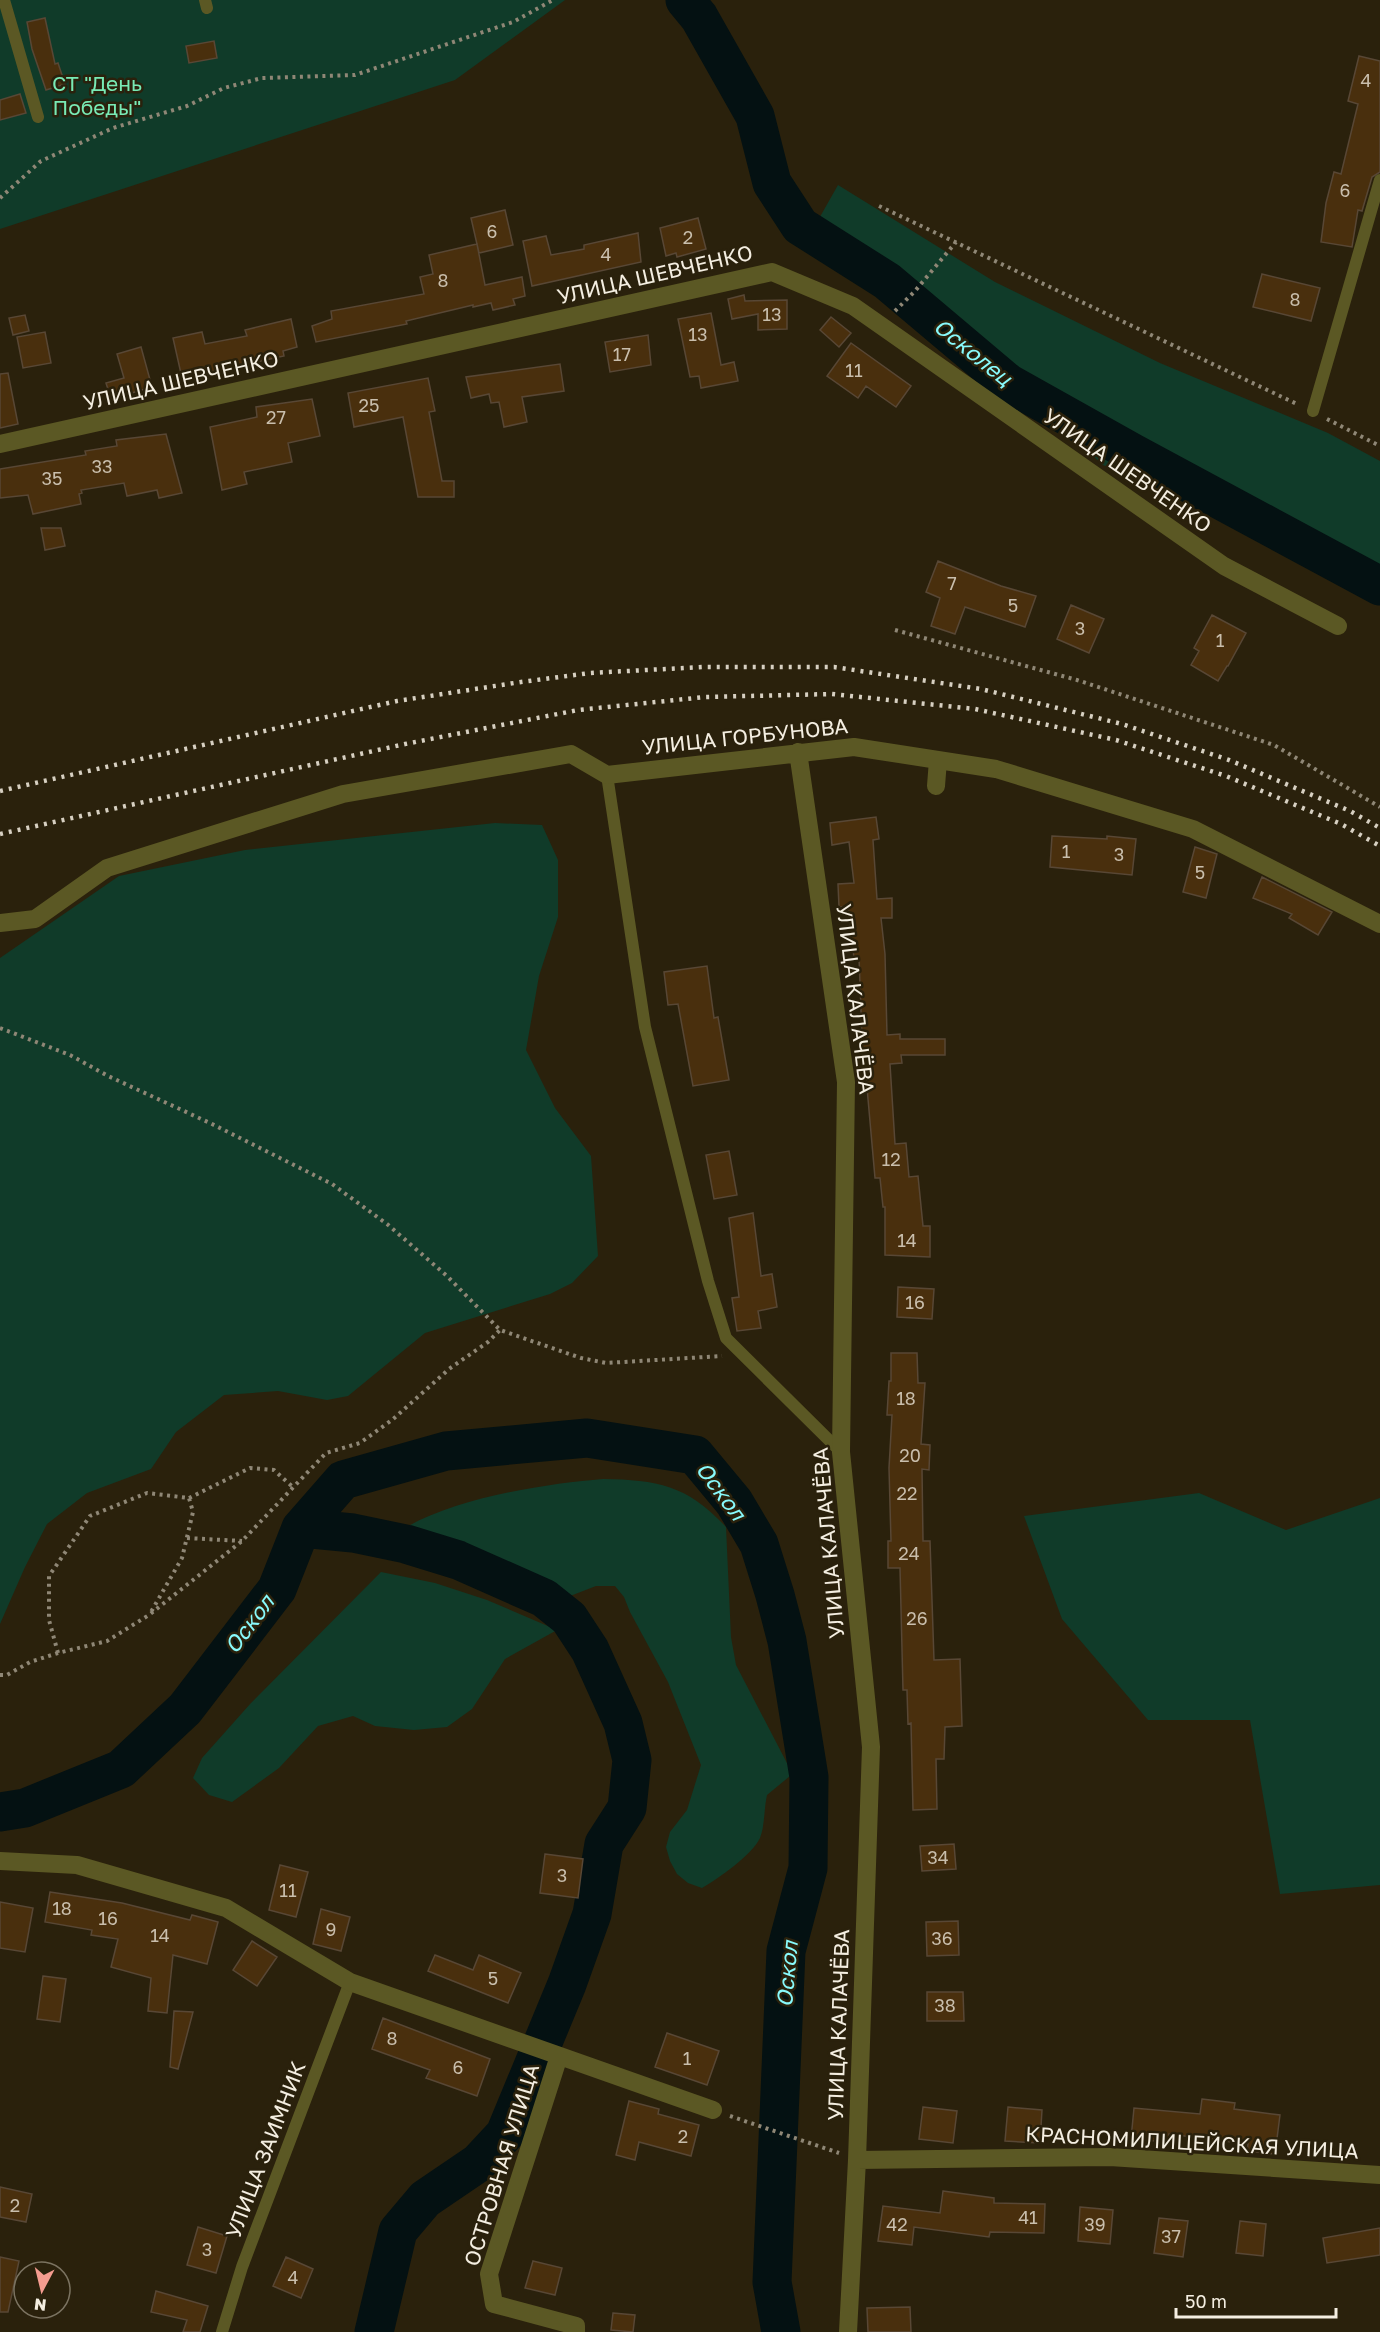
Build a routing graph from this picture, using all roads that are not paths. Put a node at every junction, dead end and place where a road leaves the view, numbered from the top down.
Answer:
1 (4, 0) edge
2 (38, 117) dead end
3 (1380, 180) edge
4 (1313, 411) road end
5 (0, 444) edge
6 (1338, 626) dead end
7 (798, 752) junction
8 (938, 760) junction
9 (607, 775) junction
10 (936, 786) dead end
11 (0, 922) edge
12 (1380, 924) edge
13 (841, 1452) junction
14 (0, 1861) edge
15 (350, 1982) junction
16 (546, 2051) junction
17 (713, 2110) road end
18 (857, 2160) junction
19 (1380, 2175) edge
20 (222, 2332) edge
21 (576, 2332) edge
22 (848, 2332) edge

1 - 2 lane
3 - 4 lane
5 - 6 street, УЛИЦА ШЕВЧЕНКО
7 - 8 street, УЛИЦА ГОРБУНОВА
7 - 9 street, УЛИЦА ГОРБУНОВА
7 - 13 street, УЛИЦА КАЛАЧЁВА
8 - 10 street
8 - 12 street, УЛИЦА ГОРБУНОВА
9 - 11 street
9 - 13 lane
13 - 18 street, УЛИЦА КАЛАЧЁВА
14 - 15 street
15 - 16 street
15 - 20 lane, УЛИЦА ЗАИМНИК
16 - 17 street
16 - 21 street, ОСТРОВНАЯ УЛИЦА
18 - 19 street, КРАСНОМИЛИЦЕЙСКАЯ УЛИЦА
18 - 22 street, УЛИЦА КАЛАЧЁВА

